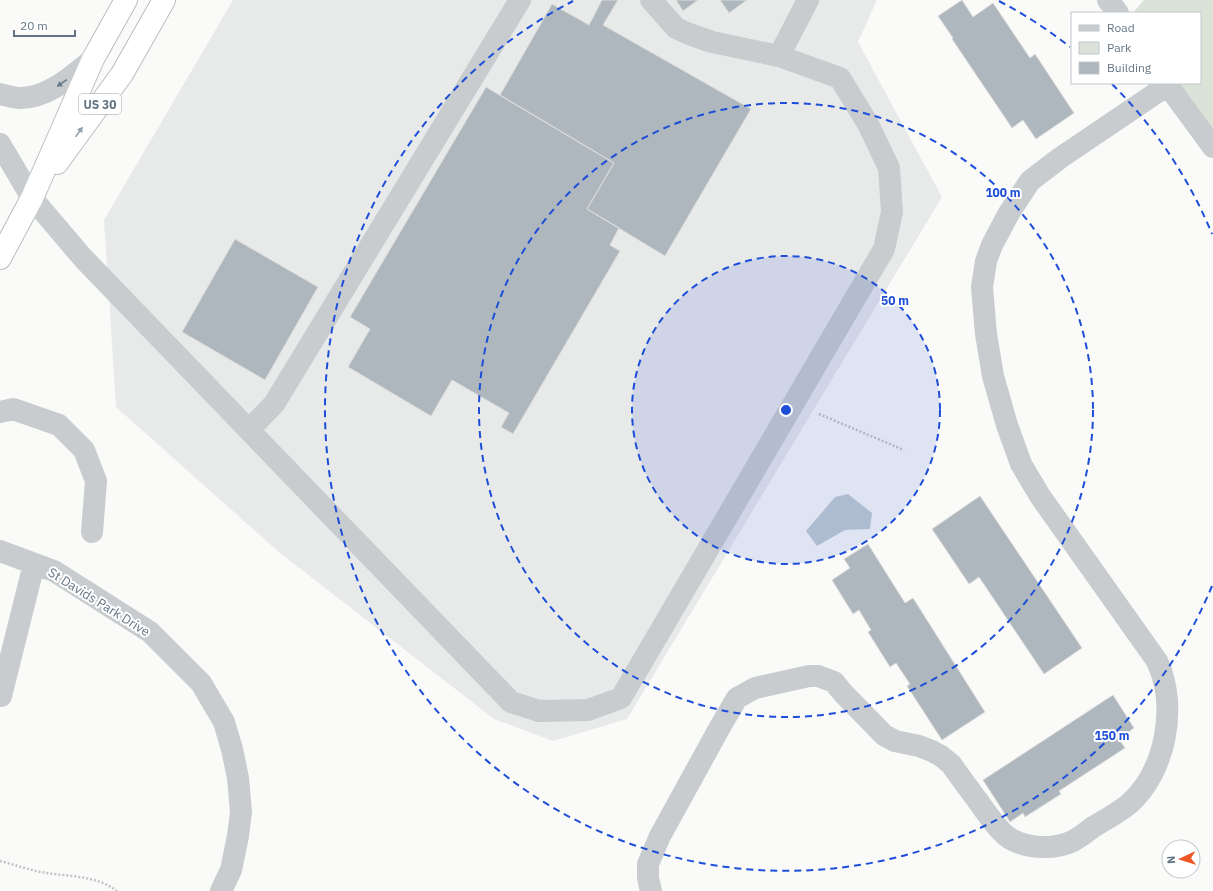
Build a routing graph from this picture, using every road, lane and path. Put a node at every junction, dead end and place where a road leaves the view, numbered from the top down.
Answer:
1 (126, 0) edge
2 (164, 0) edge
3 (520, 0) edge
4 (651, 0) edge
5 (808, 0) edge
6 (1108, 0) edge
7 (1117, 12) edge
8 (779, 56) junction
9 (93, 59) junction
10 (1167, 84) edge
11 (0, 94) edge
12 (0, 144) edge
13 (1213, 147) edge
14 (32, 198) junction
15 (0, 258) edge
16 (0, 412) edge
17 (819, 414) dead end
18 (249, 430) junction
19 (904, 450) dead end
20 (92, 532) dead end
21 (0, 551) edge
22 (34, 564) junction
23 (1, 696) dead end
24 (0, 861) edge
25 (117, 891) edge
26 (221, 891) edge
27 (651, 891) edge

1 - 9 highway, US 30
14 -> 2 highway, US 30
3 - 18 street
4 - 8 street
5 - 8 street
6 - 7 street
8 - 18 street
9 -> 11 street
9 - 14 highway, US 30
10 - 13 street
10 - 27 street
12 - 14 street
14 - 15 highway, US 30
14 - 18 street
16 - 20 street
17 - 19 path
21 - 22 street, St Davids Park Drive
22 - 23 street
22 - 26 street, St Davids Park Drive
24 - 25 path

